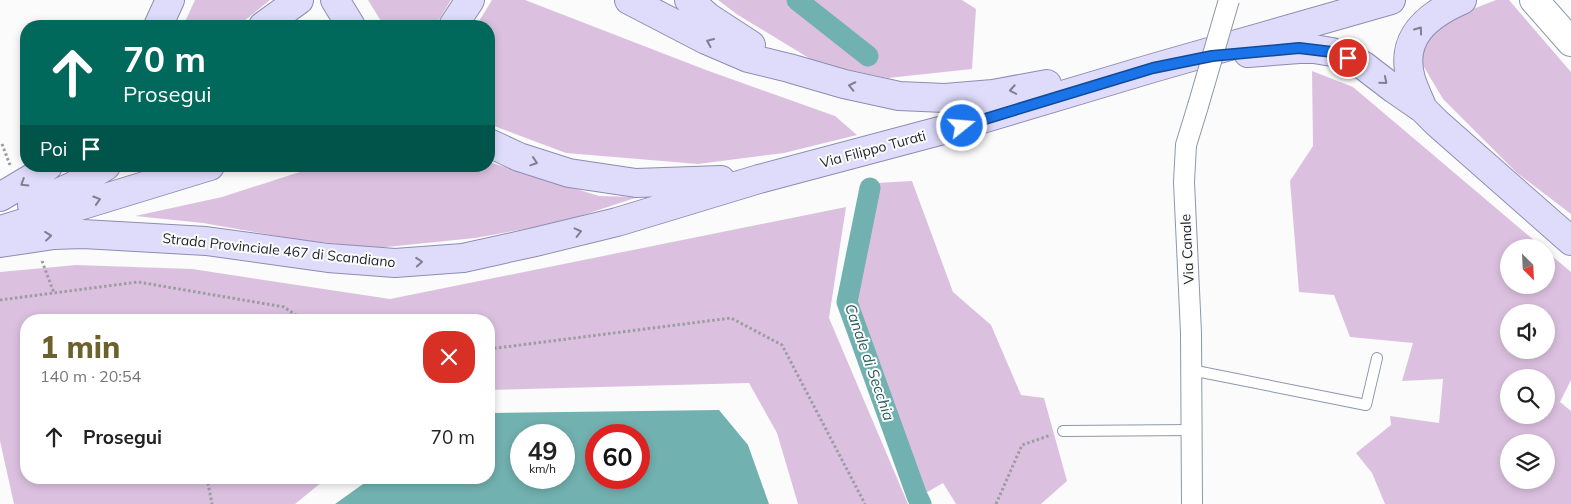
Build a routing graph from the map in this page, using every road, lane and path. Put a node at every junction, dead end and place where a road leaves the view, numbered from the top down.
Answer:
1 (170, 0) edge
2 (299, 0) edge
3 (335, 0) edge
4 (470, 0) edge
5 (629, 0) edge
6 (689, 0) edge
7 (1229, 0) edge
8 (1391, 0) edge
9 (1462, 0) edge
10 (1537, 4) edge
11 (161, 20) edge
12 (271, 20) edge
13 (347, 20) edge
14 (457, 20) edge
15 (1571, 42) edge
16 (789, 68) junction
17 (1150, 68) junction
18 (1423, 108) junction
19 (2, 144) dead end
20 (495, 146) edge
21 (10, 168) dead end
22 (41, 172) edge
23 (96, 172) edge
24 (190, 172) edge
25 (759, 179) junction
26 (0, 197) edge
27 (0, 216) edge
28 (0, 230) edge
29 (1571, 241) edge
30 (0, 243) edge
31 (41, 256) dead end
32 (54, 293) junction
33 (0, 300) edge
34 (292, 314) edge
35 (495, 348) edge
36 (1377, 358) dead end
37 (1192, 370) junction
38 (1192, 430) junction
39 (1063, 431) joint
40 (208, 484) edge
41 (212, 504) edge
42 (866, 504) edge
43 (996, 504) edge
44 (1192, 504) edge

1 - 11 main road
2 - 12 main road
3 - 13 main road
4 - 14 main road
16 -> 5 main road
6 - 16 main road
7 - 37 street, Via Canale, bridge
8 - 17 main road, Via Filippo Turati
18 -> 9 main road
10 - 15 main road
17 -> 16 main road
17 -> 18 main road
17 - 25 main road, Via Filippo Turati
18 - 29 main road
19 - 21 path
20 -> 25 main road
22 -> 26 main road
23 - 27 main road
28 -> 24 main road
30 -> 25 main road, Strada Provinciale 467 di Scandiano
31 - 32 path
32 - 33 path
32 - 34 path
35 - 42 path
36 - 37 lane
37 - 38 street, Via Canale
38 - 39 lane
38 - 44 street, Via Canale
39 - 43 path
40 - 41 path

